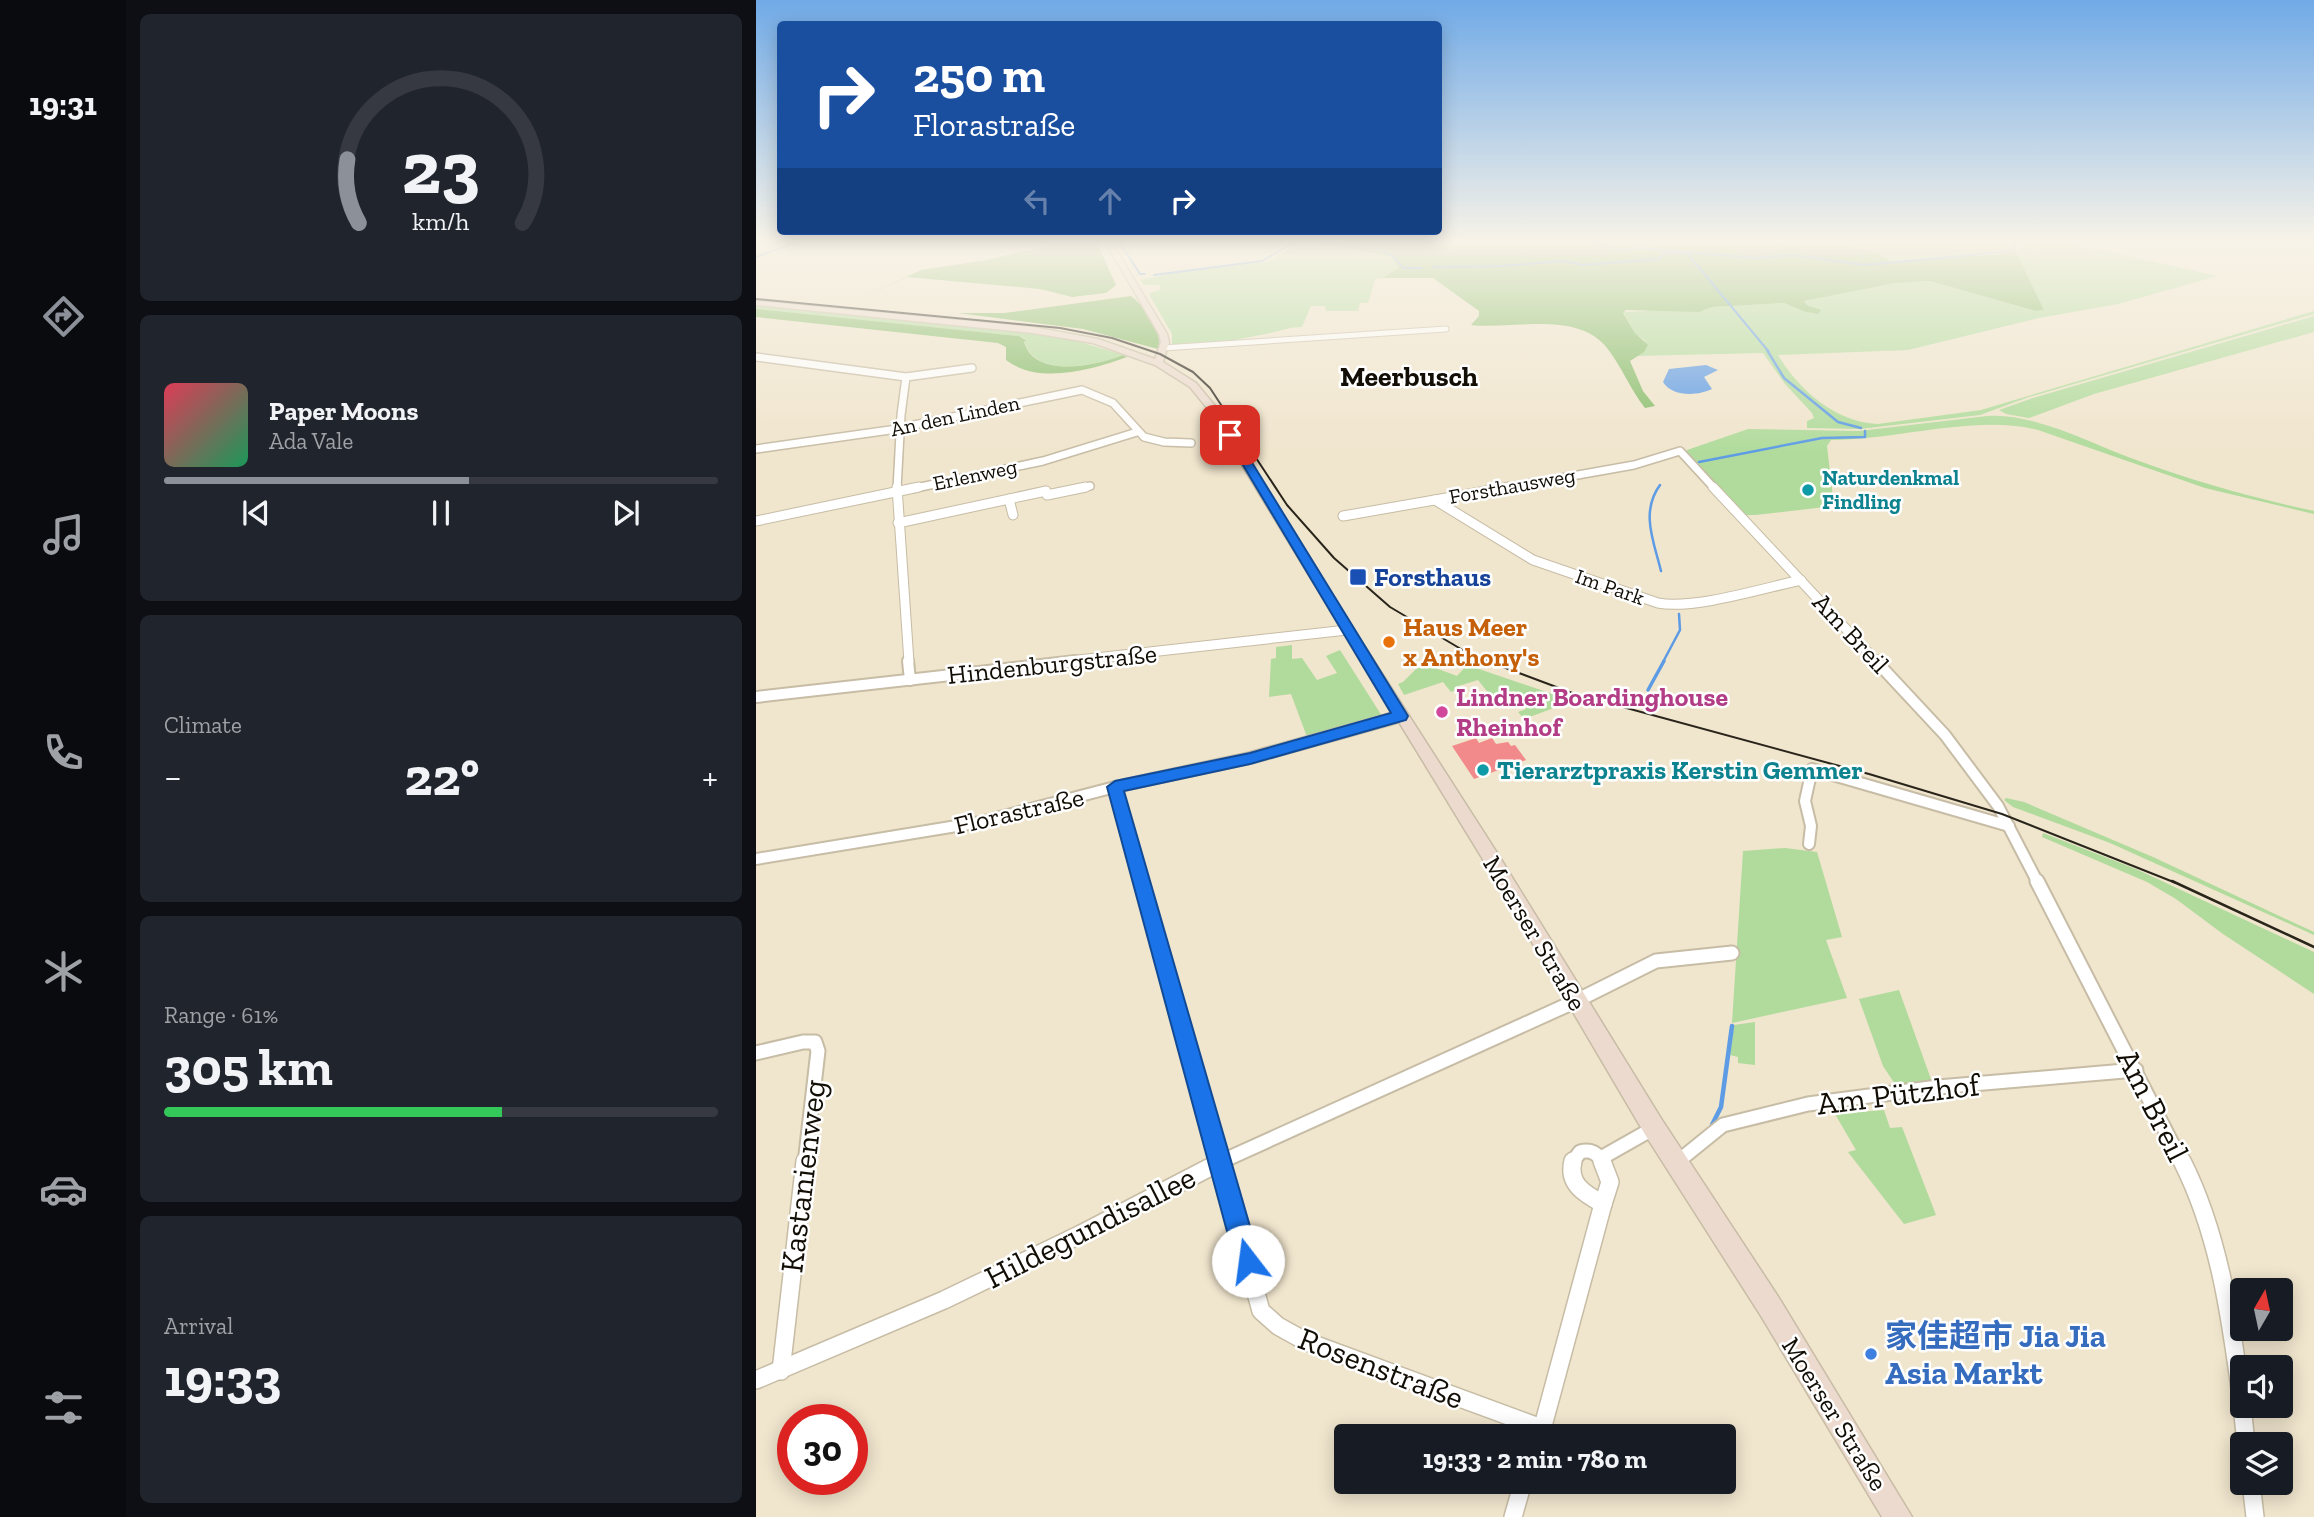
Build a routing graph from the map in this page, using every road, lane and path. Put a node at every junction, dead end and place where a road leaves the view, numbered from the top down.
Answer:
1 (867, 314) edge
2 (1152, 314) edge
3 (1446, 329) dead end
4 (1162, 350) junction
5 (1139, 355) junction
6 (756, 357) edge
7 (1158, 363) junction
8 (972, 368) dead end
9 (906, 377) junction
10 (898, 428) junction
11 (1137, 432) junction
12 (1191, 443) dead end
13 (756, 449) edge
14 (1680, 451) joint
15 (1090, 486) dead end
16 (896, 492) junction
17 (1009, 499) junction
18 (1435, 500) junction
19 (1013, 514) dead end
20 (1343, 516) dead end
21 (756, 521) edge
22 (898, 523) junction
23 (1801, 580) junction
24 (1347, 630) junction
25 (910, 680) junction
26 (756, 697) edge
27 (1401, 716) junction
28 (1115, 787) junction
29 (2009, 826) junction
30 (1809, 844) dead end
31 (756, 859) edge
32 (1731, 953) dead end
33 (1576, 1001) junction
34 (756, 1053) edge
35 (2136, 1070) junction
36 (1654, 1128) junction
37 (1601, 1158) junction
38 (1220, 1162) junction
39 (1676, 1163) junction
40 (1603, 1204) junction
41 (2235, 1355) edge
42 (780, 1371) junction
43 (756, 1380) edge
44 (1519, 1424) edge
45 (1544, 1424) edge
46 (1520, 1494) edge
47 (2252, 1495) edge
48 (1513, 1517) edge
49 (1898, 1517) edge
50 (2255, 1517) edge

1 - 5 main road, Moerser Straße
2 - 4 main road
3 - 4 street
4 - 5 main road
4 - 7 main road
5 - 7 main road, Moerser Straße
6 - 9 street
7 - 24 main road, Moerser Straße
8 - 9 street
9 - 10 street
10 - 11 street, An den Linden
10 - 13 street, An den Linden
10 - 16 street
11 - 12 street
11 - 16 street, Erlenweg
14 - 18 street, Forsthausweg
14 - 23 street, Am Breil
15 - 17 street
16 - 21 street, Erlenweg
16 - 22 street
17 - 19 street
17 - 22 street
18 - 20 street, Forsthausweg
18 - 23 street, Im Park
22 - 25 street
23 - 29 street, Am Breil
24 - 25 street, Hindenburgstraße
24 - 27 main road, Moerser Straße
25 - 26 street, Hindenburgstraße
27 - 28 street, Florastraße
27 - 33 main road, Moerser Straße
28 - 31 street, Florastraße
28 - 38 street, Rosenstraße
29 - 30 street
29 - 35 street, Am Breil
32 - 33 street, Hildegundisallee
33 - 36 main road, Moerser Straße
33 - 38 street, Hildegundisallee
34 - 42 street, Kastanienweg
35 - 39 street, Am Pützhof
35 - 41 street, Am Breil
36 - 37 street
36 - 39 main road, Moerser Straße
37 - 40 street
37 - 40 street
38 - 42 street, Hildegundisallee
38 - 44 street, Rosenstraße
39 - 49 main road, Moerser Straße
40 - 45 street
42 - 43 street, Hildegundisallee
46 - 48 street
47 - 50 street

